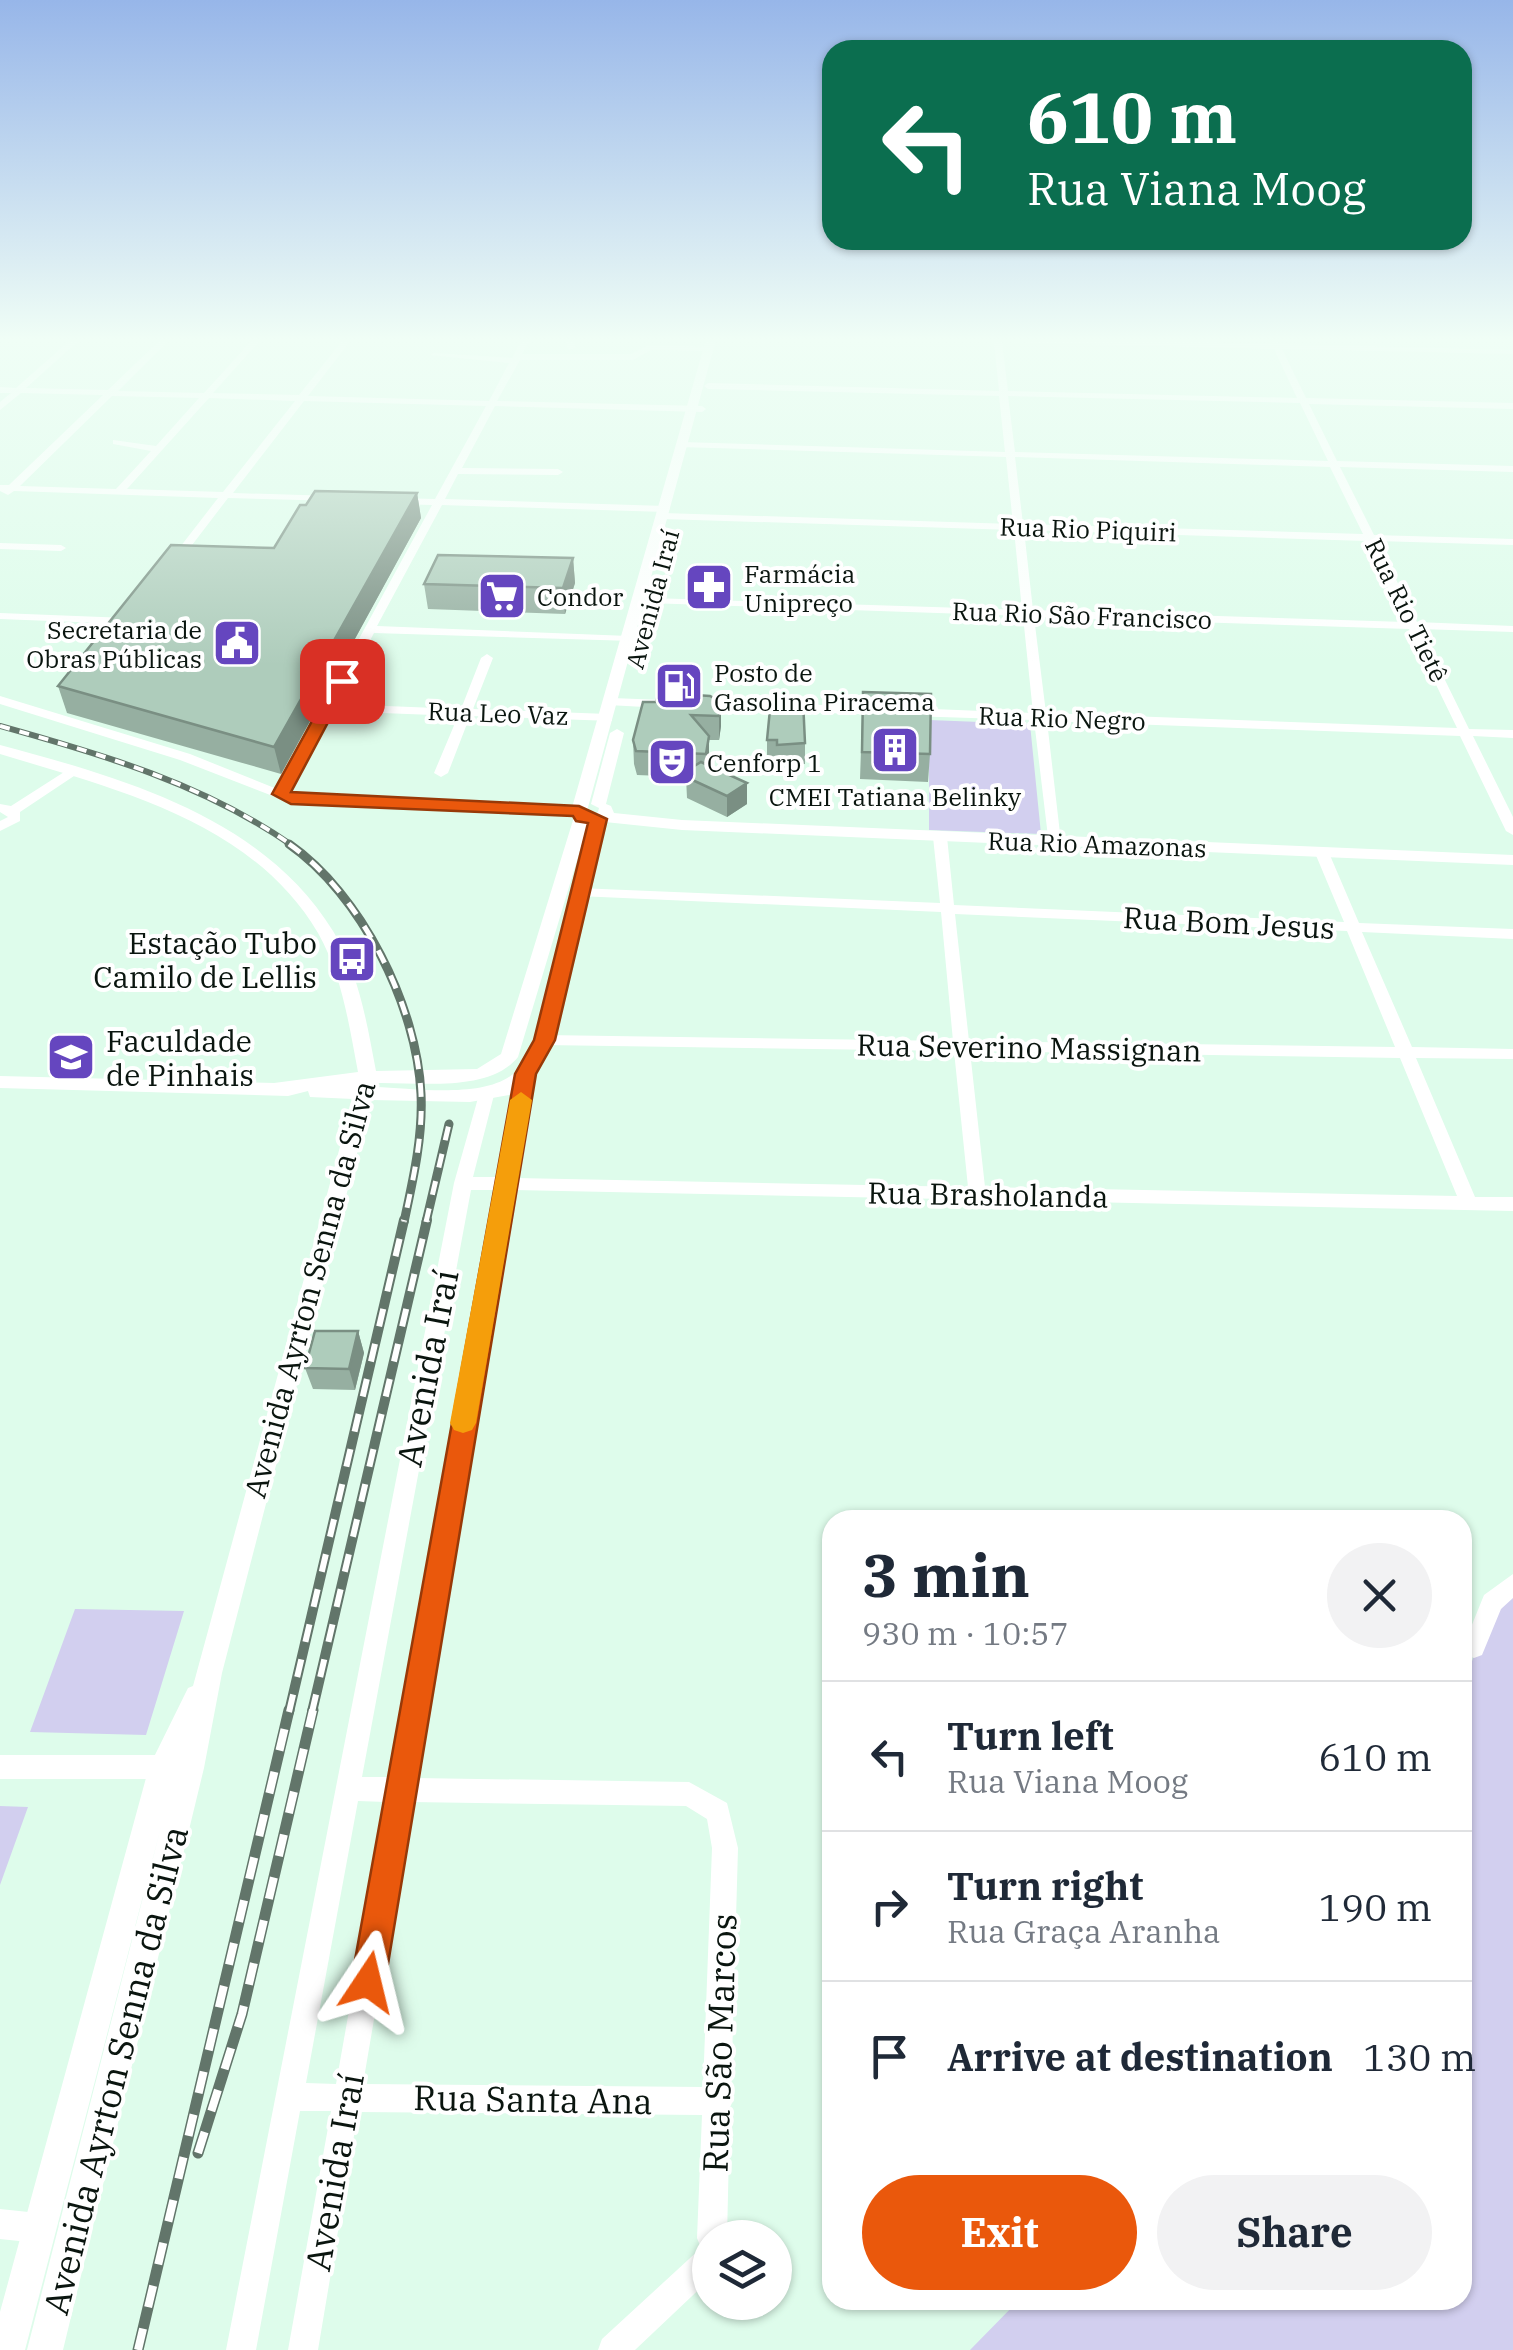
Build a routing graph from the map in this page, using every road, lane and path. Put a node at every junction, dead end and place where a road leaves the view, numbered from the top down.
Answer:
1 (53, 446) edge
2 (138, 446) edge
3 (161, 446) edge
4 (264, 446) edge
5 (469, 446) edge
6 (687, 446) edge
7 (1009, 446) edge
8 (1326, 446) edge
9 (158, 449) junction
10 (686, 450) junction
11 (1010, 455) junction
12 (1335, 464) junction
13 (1513, 469) edge
14 (455, 471) junction
15 (558, 472) dead end
16 (6, 489) edge
17 (119, 492) junction
18 (226, 495) junction
19 (342, 499) edge
20 (0, 500) edge
21 (380, 500) edge
22 (439, 502) junction
23 (667, 514) junction
24 (1018, 527) junction
25 (1372, 537) junction
26 (1513, 542) edge
27 (0, 548) edge
28 (59, 550) dead end
29 (159, 580) edge
30 (650, 593) junction
31 (138, 608) edge
32 (1029, 613) junction
33 (0, 616) edge
34 (127, 621) junction
35 (1415, 626) junction
36 (370, 629) junction
37 (1513, 629) edge
38 (115, 637) edge
39 (629, 638) junction
40 (487, 658) dead end
41 (67, 699) edge
42 (0, 700) edge
43 (328, 707) junction
44 (615, 708) junction
45 (465, 712) junction
46 (55, 715) junction
47 (1040, 717) junction
48 (1467, 732) junction
49 (1513, 734) edge
50 (0, 748) edge
51 (72, 771) junction
52 (441, 773) dead end
53 (281, 794) junction
54 (4, 810) edge
55 (593, 812) junction
56 (682, 825) junction
57 (0, 827) edge
58 (1513, 831) edge
59 (940, 837) junction
60 (593, 838) junction
61 (1054, 842) junction
62 (1322, 853) junction
63 (1513, 860) edge
64 (578, 892) junction
65 (946, 909) junction
66 (1352, 928) junction
67 (1513, 934) edge
68 (544, 1040) junction
69 (960, 1046) junction
70 (1402, 1052) junction
71 (1513, 1054) edge
72 (526, 1074) junction
73 (0, 1082) edge
74 (482, 1085) junction
75 (366, 1086) junction
76 (463, 1183) junction
77 (505, 1184) junction
78 (976, 1194) junction
79 (1469, 1203) junction
80 (1513, 1204) edge
81 (1513, 1584) edge
82 (1474, 1647) dead end
83 (209, 1673) junction
84 (163, 1766) junction
85 (0, 1767) edge
86 (403, 1788) junction
87 (348, 1789) junction
88 (286, 2097) junction
89 (347, 2098) junction
90 (719, 2101) junction
91 (713, 2220) edge
92 (0, 2224) edge
93 (38, 2228) junction
94 (692, 2276) edge
95 (7, 2350) edge
96 (45, 2350) edge
97 (242, 2350) edge
98 (304, 2350) edge
99 (613, 2350) edge

1 - 16 street
2 - 9 street
3 - 9 street
4 - 18 street
5 - 14 street
6 - 10 main road, Avenida Iraí
7 - 11 street
8 - 12 street, Rua Rio Tietê
9 - 17 street
10 - 11 street
10 - 23 main road, Avenida Iraí
11 - 12 street
11 - 24 street
12 - 13 street
12 - 25 street, Rua Rio Tietê
14 - 15 street
14 - 22 street
16 - 17 street
16 - 20 street
17 - 18 street
18 - 19 street
18 - 29 street
21 - 22 street, Rua Rio Piquiri
22 - 23 street, Rua Rio Piquiri
22 - 36 street
23 - 24 street, Rua Rio Piquiri
23 - 30 main road, Avenida Iraí
24 - 25 street, Rua Rio Piquiri
24 - 32 street
25 - 26 street, Rua Rio Piquiri
25 - 35 street, Rua Rio Tietê
27 - 28 street
30 - 32 street, Rua Rio São Francisco
30 - 39 main road, Avenida Iraí
30 - 44 main road, Avenida Iraí
31 - 34 street
32 - 35 street, Rua Rio São Francisco
32 - 47 street
33 - 34 street
34 - 38 street
35 - 37 street, Rua Rio São Francisco
35 - 48 street, Rua Rio Tietê
36 - 39 street
36 - 43 street
39 - 44 main road, Avenida Iraí
40 - 45 street
41 - 46 street
42 - 46 street
43 - 45 street, Rua Leo Vaz
43 - 53 street
44 - 45 street, Rua Leo Vaz
44 - 47 street, Rua Rio Negro
44 - 55 main road, Avenida Iraí
44 - 55 main road, Avenida Iraí
45 - 52 street
46 - 53 street
47 - 48 street, Rua Rio Negro
47 - 61 street
48 - 49 street, Rua Rio Negro
48 - 58 street, Rua Rio Tietê
50 - 51 main road, Avenida Ayrton Senna da Silva
51 - 54 street
51 - 75 main road, Avenida Ayrton Senna da Silva
53 - 55 street
54 - 57 street
55 - 56 main road, Rua Rio Amazonas
55 - 60 main road, Avenida Iraí
55 - 74 main road, Avenida Iraí
56 - 59 main road, Rua Rio Amazonas
56 - 60 main road
59 - 61 main road, Rua Rio Amazonas
59 - 65 street
60 - 64 main road, Avenida Iraí
61 - 62 main road, Rua Rio Amazonas
62 - 63 main road, Rua Rio Amazonas
62 - 66 street
64 - 65 street, Rua Bom Jesus
64 - 68 main road, Avenida Iraí
65 - 66 street, Rua Bom Jesus
65 - 69 street
66 - 67 street, Rua Bom Jesus
66 - 70 street
68 - 69 street, Rua Severino Massignan
68 - 72 main road, Avenida Iraí
69 - 70 street, Rua Severino Massignan
69 - 78 street
70 - 71 street, Rua Severino Massignan
70 - 79 street
72 - 74 main road
72 - 77 street, Avenida Iraí
73 - 75 main road
74 - 75 main road
74 - 76 street, Avenida Iraí
75 - 83 main road, Avenida Ayrton Senna da Silva
76 - 77 street, Rua Brasholanda
76 - 87 street, Avenida Iraí
77 - 78 street, Rua Brasholanda
77 - 86 street, Avenida Iraí
78 - 79 street, Rua Brasholanda
79 - 80 street, Rua Brasholanda
81 - 82 street
83 - 84 main road, Avenida Ayrton Senna da Silva
83 - 96 main road, Avenida Ayrton Senna da Silva
84 - 85 street
84 - 93 main road, Avenida Ayrton Senna da Silva
86 - 87 street
86 - 89 street, Avenida Iraí
86 - 90 street, Rua São Marcos
87 - 88 street, Avenida Iraí
88 - 89 street, Rua Santa Ana
88 - 97 street, Avenida Iraí
89 - 90 street, Rua Santa Ana
89 - 98 street, Avenida Iraí
90 - 91 street, Rua São Marcos
92 - 93 street
93 - 95 main road, Avenida Ayrton Senna da Silva
94 - 99 street

